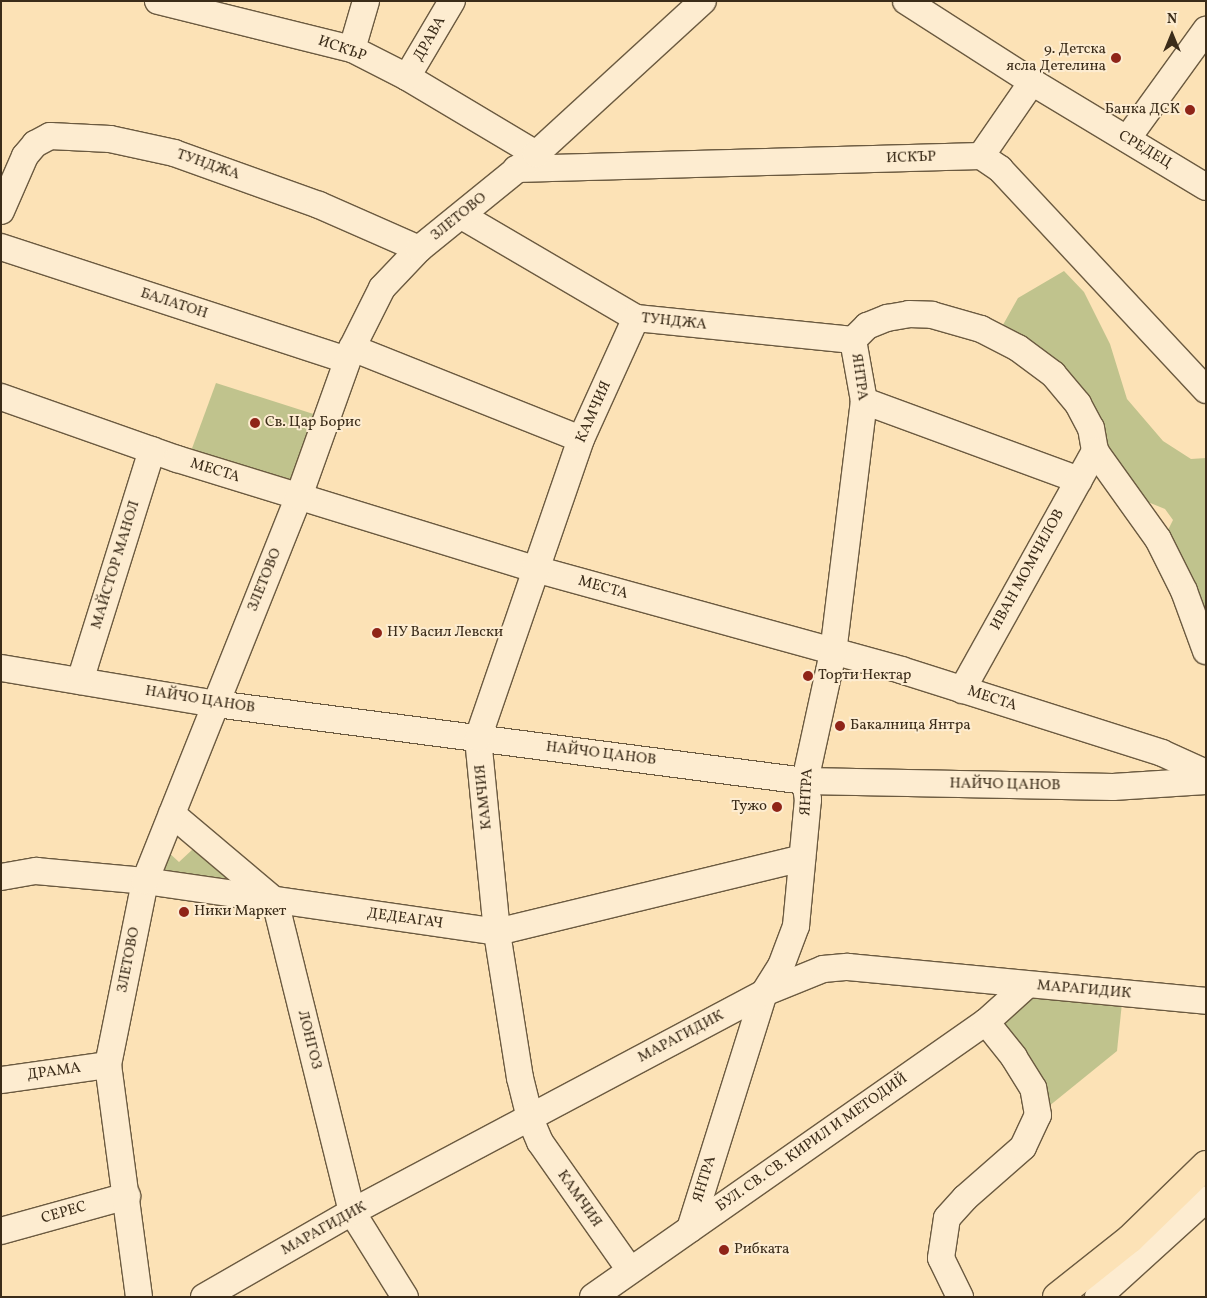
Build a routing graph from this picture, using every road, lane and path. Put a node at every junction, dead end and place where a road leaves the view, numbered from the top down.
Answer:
1 (158, 1) edge
2 (366, 1) edge
3 (452, 1) edge
4 (703, 1) edge
5 (906, 1) edge
6 (204, 7) edge
7 (1206, 30) edge
8 (352, 49) junction
9 (408, 77) junction
10 (1032, 82) junction
11 (1127, 139) junction
12 (536, 154) junction
13 (981, 156) junction
14 (516, 170) junction
15 (7, 183) edge
16 (1206, 187) edge
17 (1, 211) edge
18 (462, 216) junction
19 (1, 247) edge
20 (419, 249) junction
21 (636, 318) junction
22 (853, 340) junction
23 (349, 354) junction
24 (1206, 390) edge
25 (1, 397) edge
26 (864, 401) junction
27 (581, 440) junction
28 (152, 450) junction
29 (1095, 451) junction
30 (1079, 480) junction
31 (299, 496) junction
32 (535, 569) junction
33 (1206, 651) edge
34 (833, 653) junction
35 (1, 668) edge
36 (80, 681) junction
37 (962, 690) junction
38 (216, 704) junction
39 (478, 738) junction
40 (1206, 773) edge
41 (805, 781) junction
42 (1206, 781) edge
43 (172, 814) junction
44 (802, 858) junction
45 (1, 877) edge
46 (145, 881) junction
47 (275, 901) junction
48 (497, 932) junction
49 (1027, 985) junction
50 (764, 992) junction
51 (1206, 1002) edge
52 (986, 1022) junction
53 (108, 1065) junction
54 (1, 1080) edge
55 (530, 1118) junction
56 (1206, 1165) edge
57 (127, 1196) junction
58 (1206, 1199) edge
59 (352, 1212) junction
60 (690, 1229) junction
61 (1, 1231) edge
62 (630, 1270) junction
63 (139, 1297) edge
64 (204, 1297) edge
65 (405, 1297) edge
66 (593, 1297) edge
67 (960, 1297) edge
68 (1057, 1297) edge
69 (1098, 1297) edge

1 - 6 street, ИСКЪР
2 - 8 street
3 - 9 street, ДРАВА
4 - 12 street, ЗЛЕТОВО
5 - 10 street, СРЕДЕЦ
6 - 8 street, ИСКЪР
7 - 11 street
8 - 9 street, ИСКЪР
9 - 12 street, ИСКЪР
10 - 11 street, СРЕДЕЦ
10 - 13 street
11 - 16 street, СРЕДЕЦ
12 - 14 street, ЗЛЕТОВО
13 - 14 street, ИСКЪР
13 - 24 street
14 - 18 street, ЗЛЕТОВО
15 - 17 street, ТУНДЖА
15 - 20 street, ТУНДЖА
18 - 20 street, ЗЛЕТОВО
18 - 21 street, ТУНДЖА
19 - 23 street, БАЛАТОН
20 - 23 street, ЗЛЕТОВО
21 - 22 street, ТУНДЖА
21 - 27 street, КАМЧИЯ
22 - 26 street, ЯНТРА
22 - 29 street
23 - 27 street, БАЛАТОН
23 - 31 street, ЗЛЕТОВО
25 - 28 street, МЕСТА
26 - 30 street
26 - 34 street, ЯНТРА
27 - 32 street, КАМЧИЯ
28 - 31 street, МЕСТА
28 - 36 street, МАЙСТОР МАНОЛ
29 - 30 street, ИВАН МОМЧИЛОВ
29 - 33 street
30 - 37 street, ИВАН МОМЧИЛОВ
31 - 32 street, МЕСТА
31 - 38 street, ЗЛЕТОВО
32 - 34 street, МЕСТА
32 - 39 street, КАМЧИЯ
34 - 37 street, МЕСТА
34 - 41 street, ЯНТРА
35 - 36 street, НАЙЧО ЦАНОВ
36 - 38 street, НАЙЧО ЦАНОВ
37 - 40 street, МЕСТА
38 - 39 street, НАЙЧО ЦАНОВ
38 - 43 street, ЗЛЕТОВО
39 - 41 street, НАЙЧО ЦАНОВ
39 - 48 street, КАМЧИЯ
41 - 42 street, НАЙЧО ЦАНОВ
41 - 44 street, ЯНТРА
43 - 46 street, ЗЛЕТОВО
43 - 47 street
44 - 48 street, ДЕДЕАГАЧ
44 - 50 street, ЯНТРА
45 - 46 street, ДЕДЕАГАЧ
46 - 47 street, ДЕДЕАГАЧ
46 - 53 street, ЗЛЕТОВО
47 - 48 street, ДЕДЕАГАЧ
47 - 59 street, ЛОНГОЗ
48 - 55 street, КАМЧИЯ
49 - 50 street, МАРАГИДИК
49 - 51 street, МАРАГИДИК
49 - 52 street, БУЛ. СВ. СВ. КИРИЛ И МЕТОДИЙ
50 - 55 street, МАРАГИДИК
50 - 60 street, ЯНТРА
52 - 60 street, БУЛ. СВ. СВ. КИРИЛ И МЕТОДИЙ
52 - 67 street
53 - 54 street, ДРАМА
53 - 57 street, ЗЛЕТОВО
55 - 59 street, МАРАГИДИК
55 - 62 street, КАМЧИЯ
56 - 68 main road
57 - 61 street, СЕРЕС
57 - 63 street, ЗЛЕТОВО
58 - 69 street
59 - 64 street, МАРАГИДИК
59 - 65 street, ЛОНГОЗ
60 - 62 street, БУЛ. СВ. СВ. КИРИЛ И МЕТОДИЙ
62 - 66 street, БУЛ. СВ. СВ. КИРИЛ И МЕТОДИЙ

